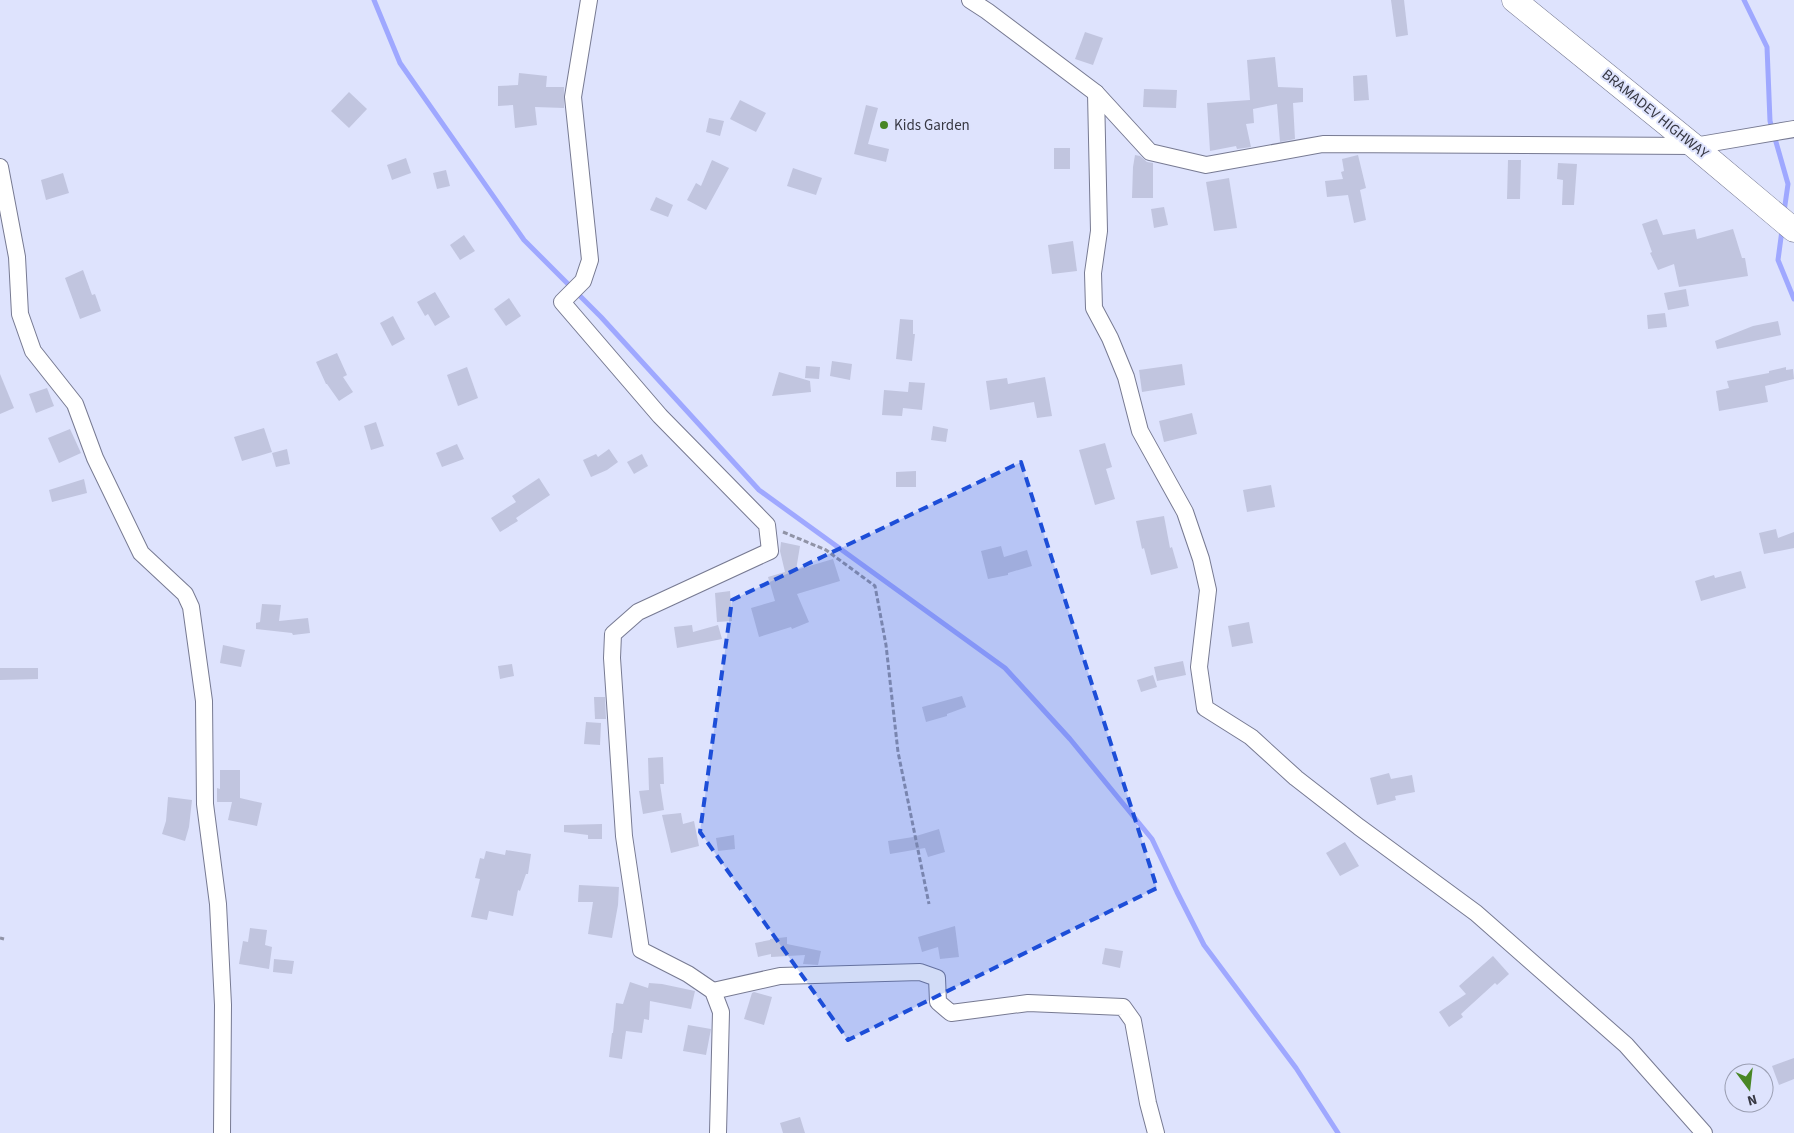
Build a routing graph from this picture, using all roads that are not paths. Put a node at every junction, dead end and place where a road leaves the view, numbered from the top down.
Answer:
1 (589, 0) edge
2 (970, 0) edge
3 (1514, 0) edge
4 (1096, 94) junction
5 (1794, 129) edge
6 (1694, 146) junction
7 (0, 167) edge
8 (1794, 230) edge
9 (713, 992) junction
10 (222, 1133) edge
11 (718, 1133) edge
12 (1156, 1133) edge
13 (1704, 1133) edge

1 - 9 street
2 - 4 street
3 - 6 street, BRAMADEV HIGHWAY
4 - 6 street
4 - 13 street
5 - 6 street
6 - 8 street, BRAMADEV HIGHWAY
7 - 10 street
9 - 11 street
9 - 12 street

